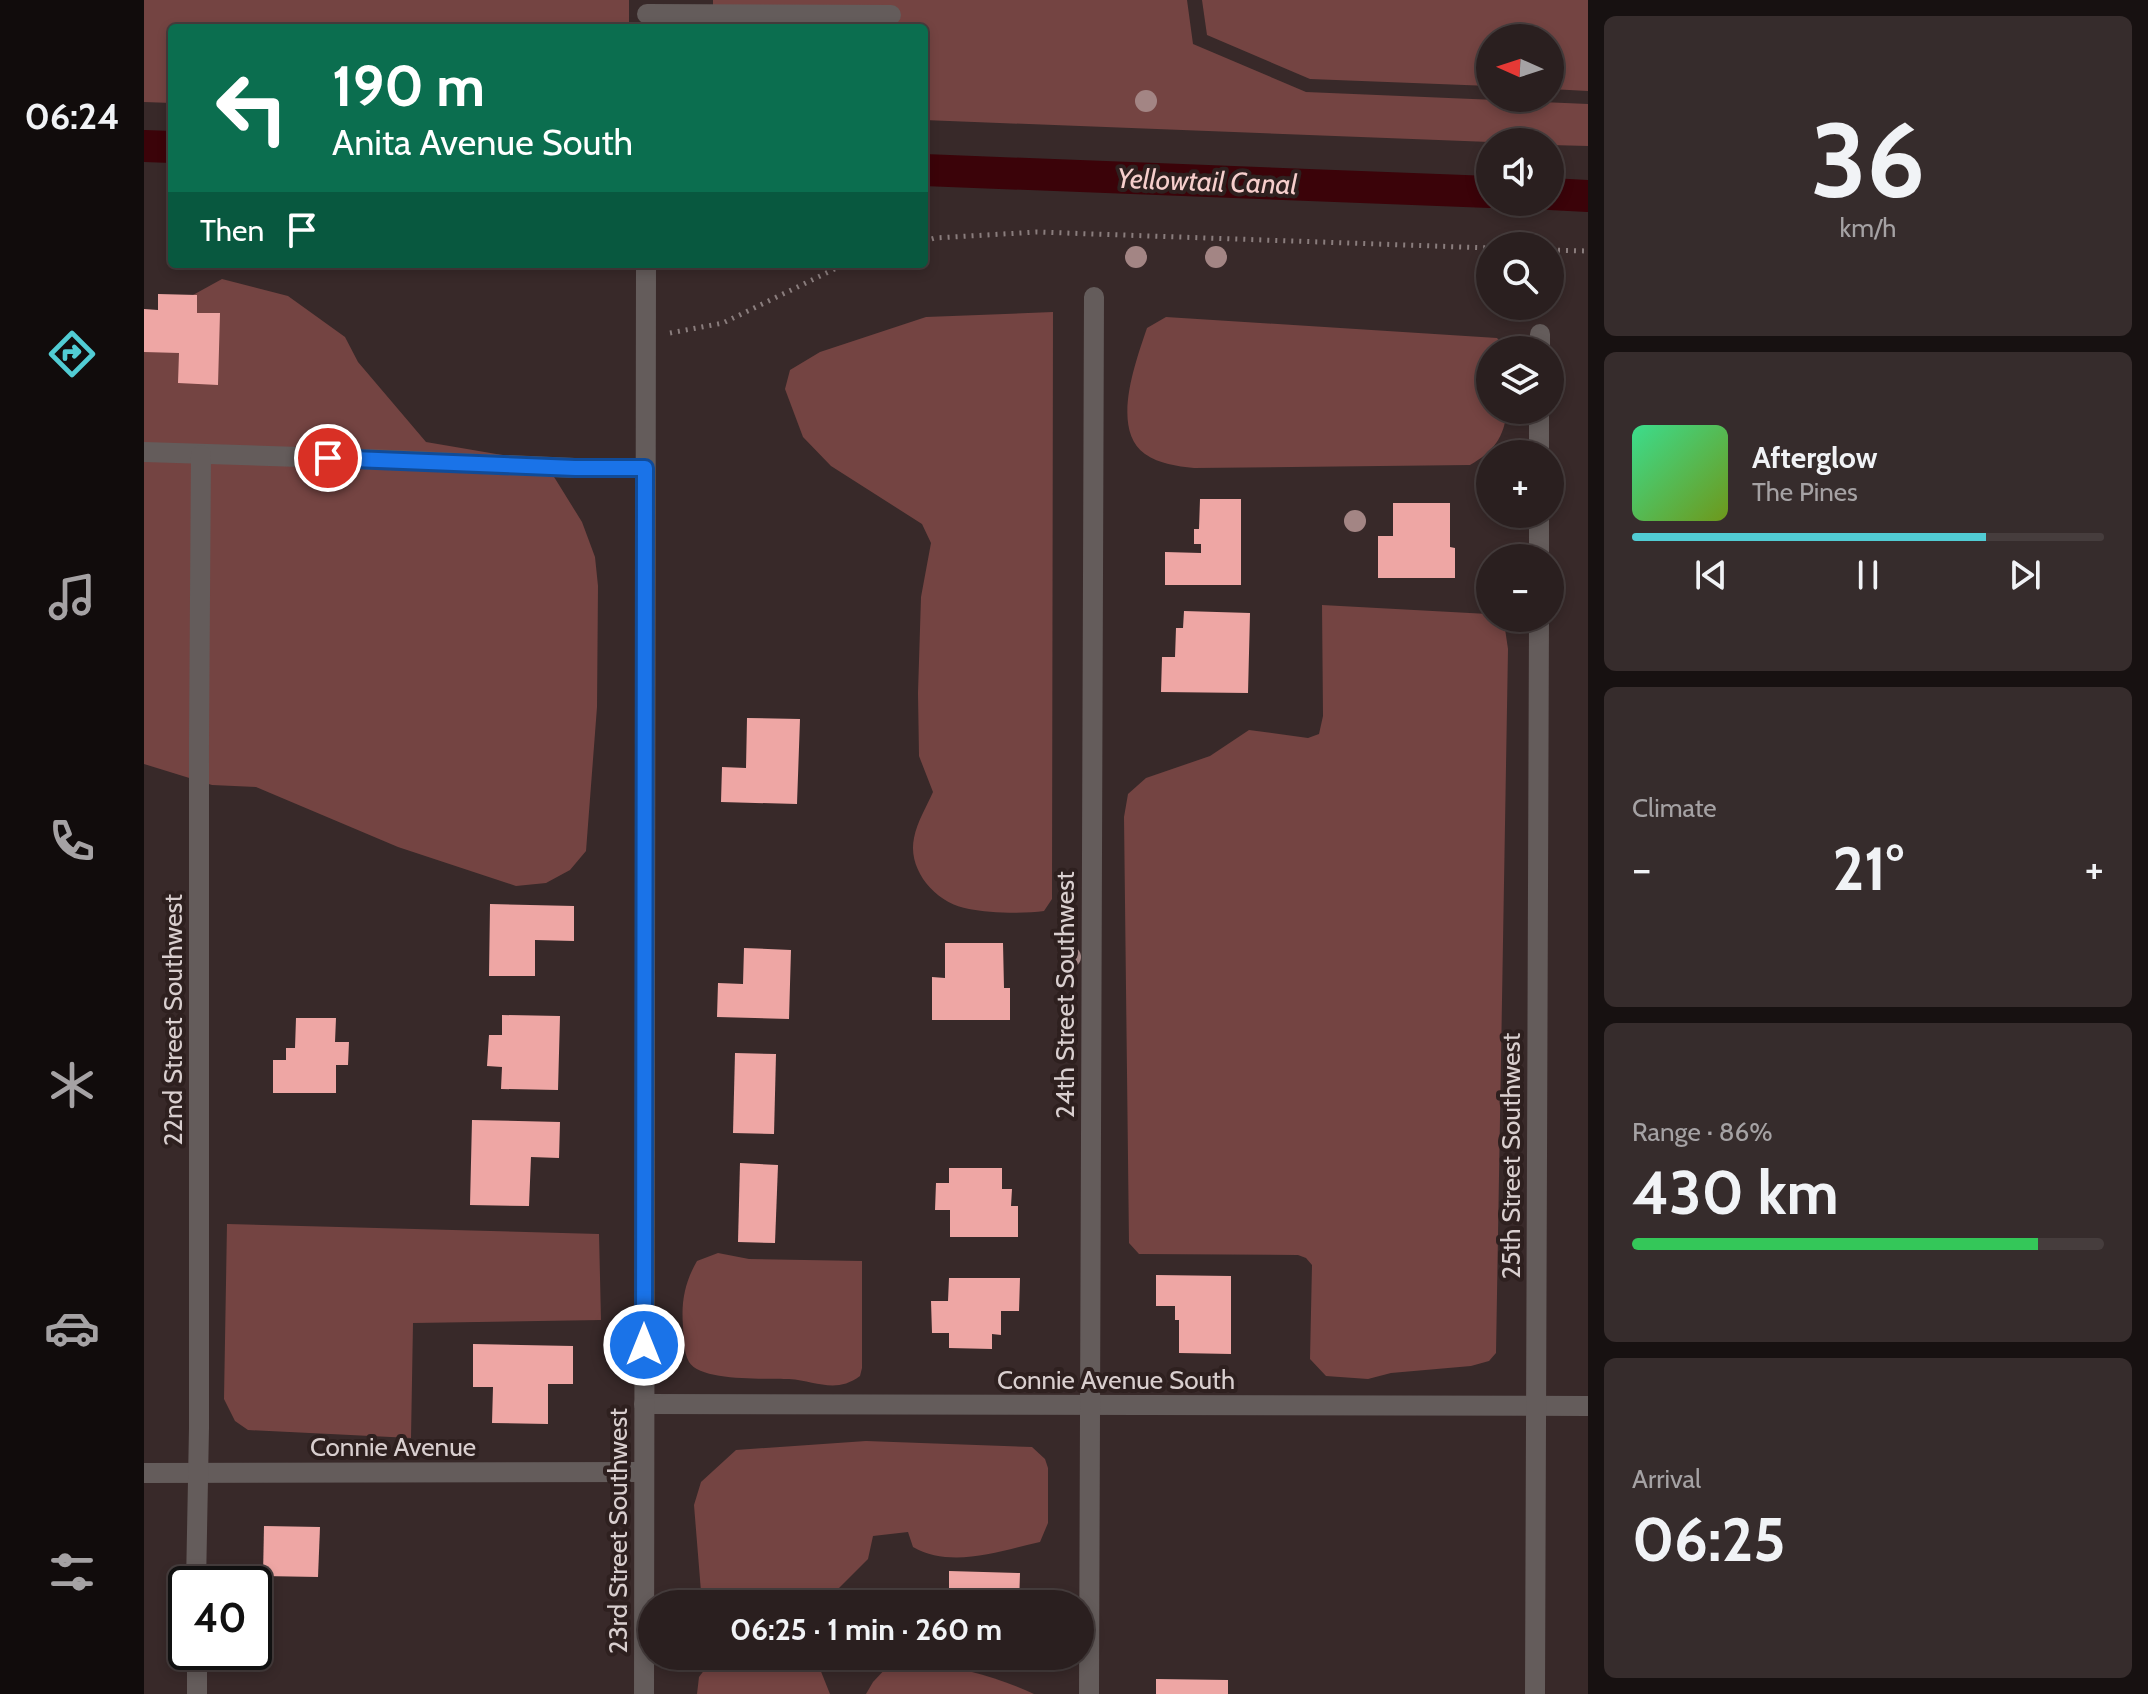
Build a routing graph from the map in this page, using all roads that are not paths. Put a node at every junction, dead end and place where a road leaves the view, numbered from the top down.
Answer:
1 (647, 14) edge
2 (891, 15) dead end
3 (646, 268) edge
4 (1094, 297) dead end
5 (144, 452) edge
6 (201, 455) junction
7 (645, 468) junction
8 (1539, 632) edge
9 (644, 1404) junction
10 (1090, 1406) junction
11 (1536, 1406) junction
12 (1588, 1406) edge
13 (642, 1472) junction
14 (144, 1473) edge
15 (197, 1473) junction
16 (196, 1566) edge
17 (197, 1670) edge
18 (197, 1694) edge
19 (644, 1694) edge
20 (1089, 1694) edge
21 (1535, 1694) edge

1 - 2 street
3 - 7 street, 23rd Street Southwest
4 - 10 street, 24th Street Southwest
5 - 6 street
6 - 7 street
6 - 15 street, 22nd Street Southwest
7 - 9 street, 23rd Street Southwest
8 - 11 street, 25th Street Southwest
9 - 10 street, Connie Avenue South
9 - 13 street, 23rd Street Southwest
10 - 11 street, Connie Avenue South
10 - 20 street, 24th Street Southwest
11 - 12 street, Connie Avenue South
11 - 21 street, 25th Street Southwest
13 - 15 street, Connie Avenue
13 - 19 street, 23rd Street Southwest
14 - 15 street, Connie Avenue
15 - 16 street, 22nd Street Southwest
17 - 18 street

